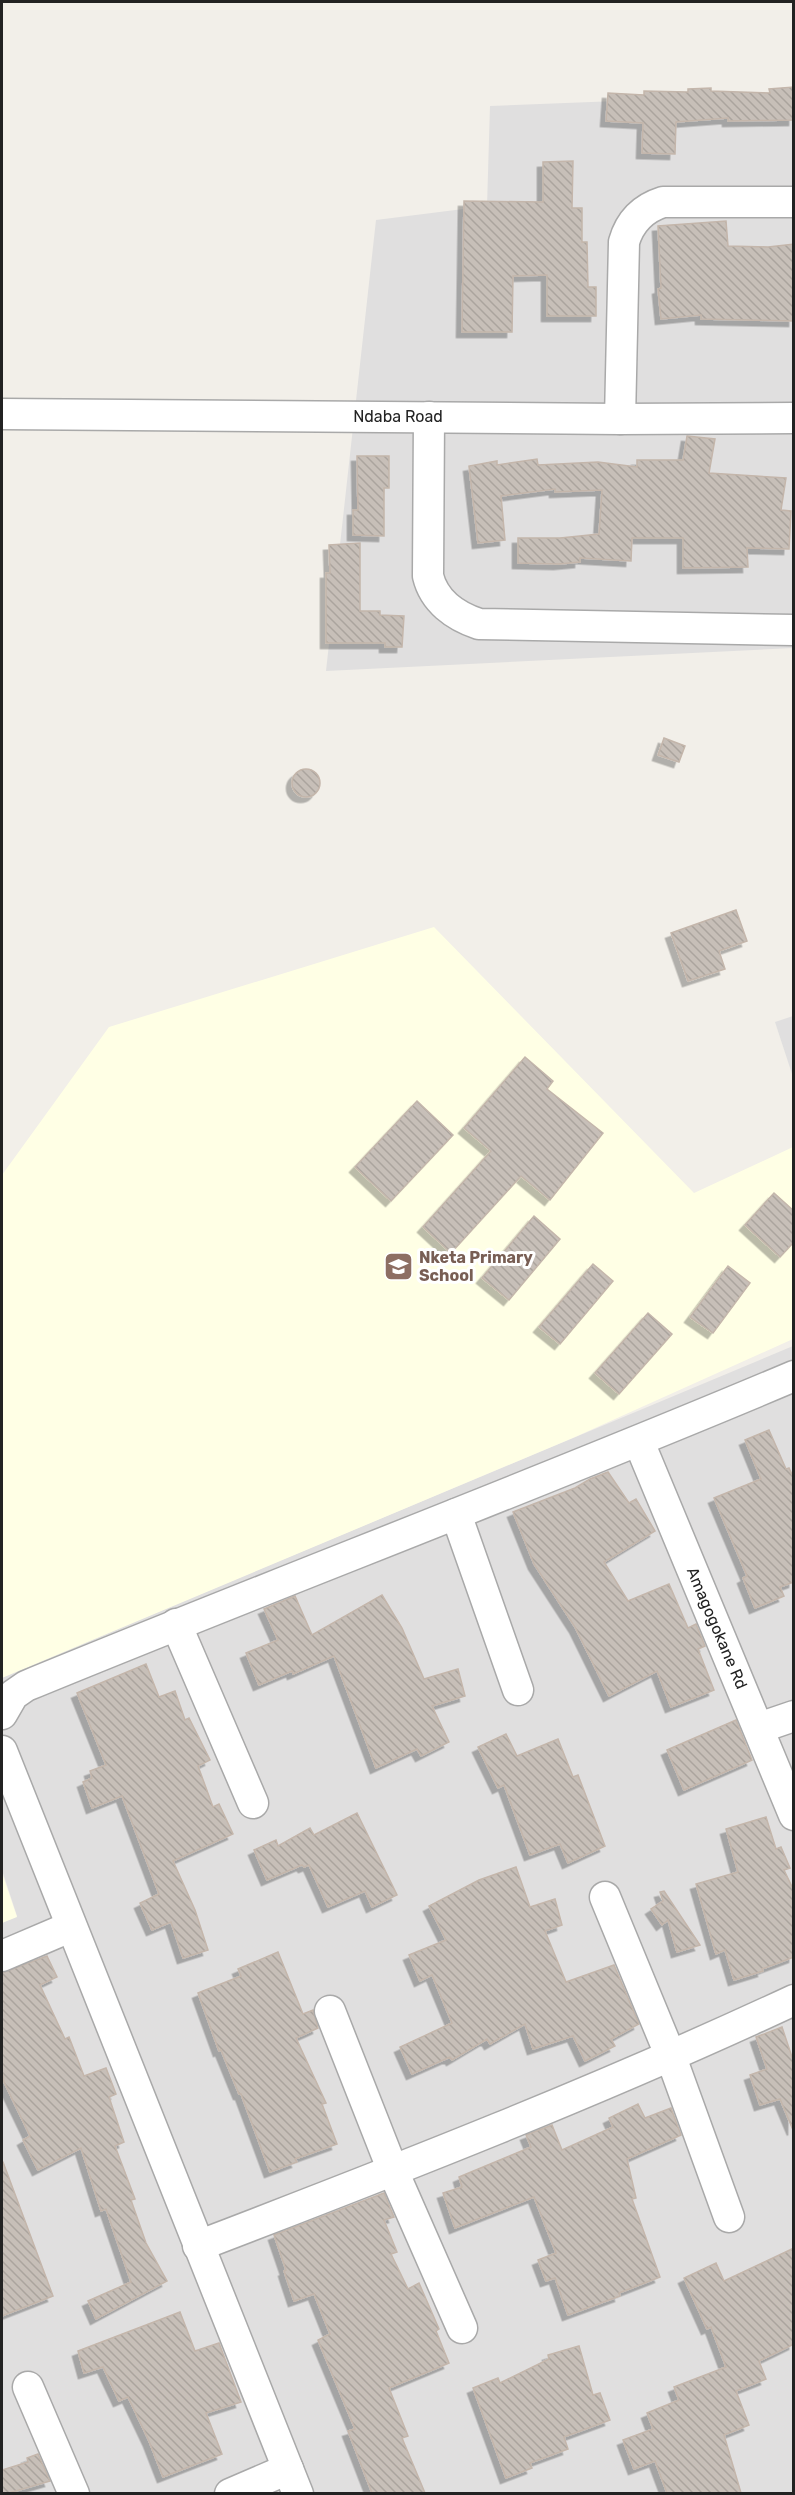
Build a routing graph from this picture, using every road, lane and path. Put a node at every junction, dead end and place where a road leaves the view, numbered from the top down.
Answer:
1 (794, 202) edge
2 (2, 414) edge
3 (429, 417) junction
4 (794, 418) edge
5 (620, 419) junction
6 (794, 630) edge
7 (794, 1376) edge
8 (639, 1442) junction
9 (456, 1514) junction
10 (176, 1624) junction
11 (518, 1690) dead end
12 (2, 1714) edge
13 (794, 1716) edge
14 (759, 1728) junction
15 (2, 1750) edge
16 (253, 1803) dead end
17 (794, 1815) edge
18 (605, 1897) dead end
19 (70, 1927) junction
20 (2, 1956) edge
21 (794, 2000) edge
22 (330, 2011) dead end
23 (670, 2057) junction
24 (393, 2171) junction
25 (729, 2217) dead end
26 (198, 2246) junction
27 (462, 2328) dead end
28 (28, 2387) dead end
29 (293, 2481) edge
30 (74, 2493) edge
31 (230, 2493) edge

1 - 5 street
2 - 3 street, Ndaba Road
3 - 5 street, Ndaba Road
3 - 6 street
4 - 5 street, Ndaba Road
7 - 8 street
8 - 9 street
8 - 14 street, Amagogokane Rd
9 - 10 street
9 - 11 street
10 - 12 street
10 - 16 street
13 - 14 street
14 - 17 street, Amagogokane Rd
15 - 19 street
18 - 23 street
19 - 20 street
19 - 26 street
21 - 23 street
22 - 24 street
23 - 24 street
23 - 25 street
24 - 26 street
24 - 27 street
26 - 29 street
28 - 30 street
29 - 31 street

